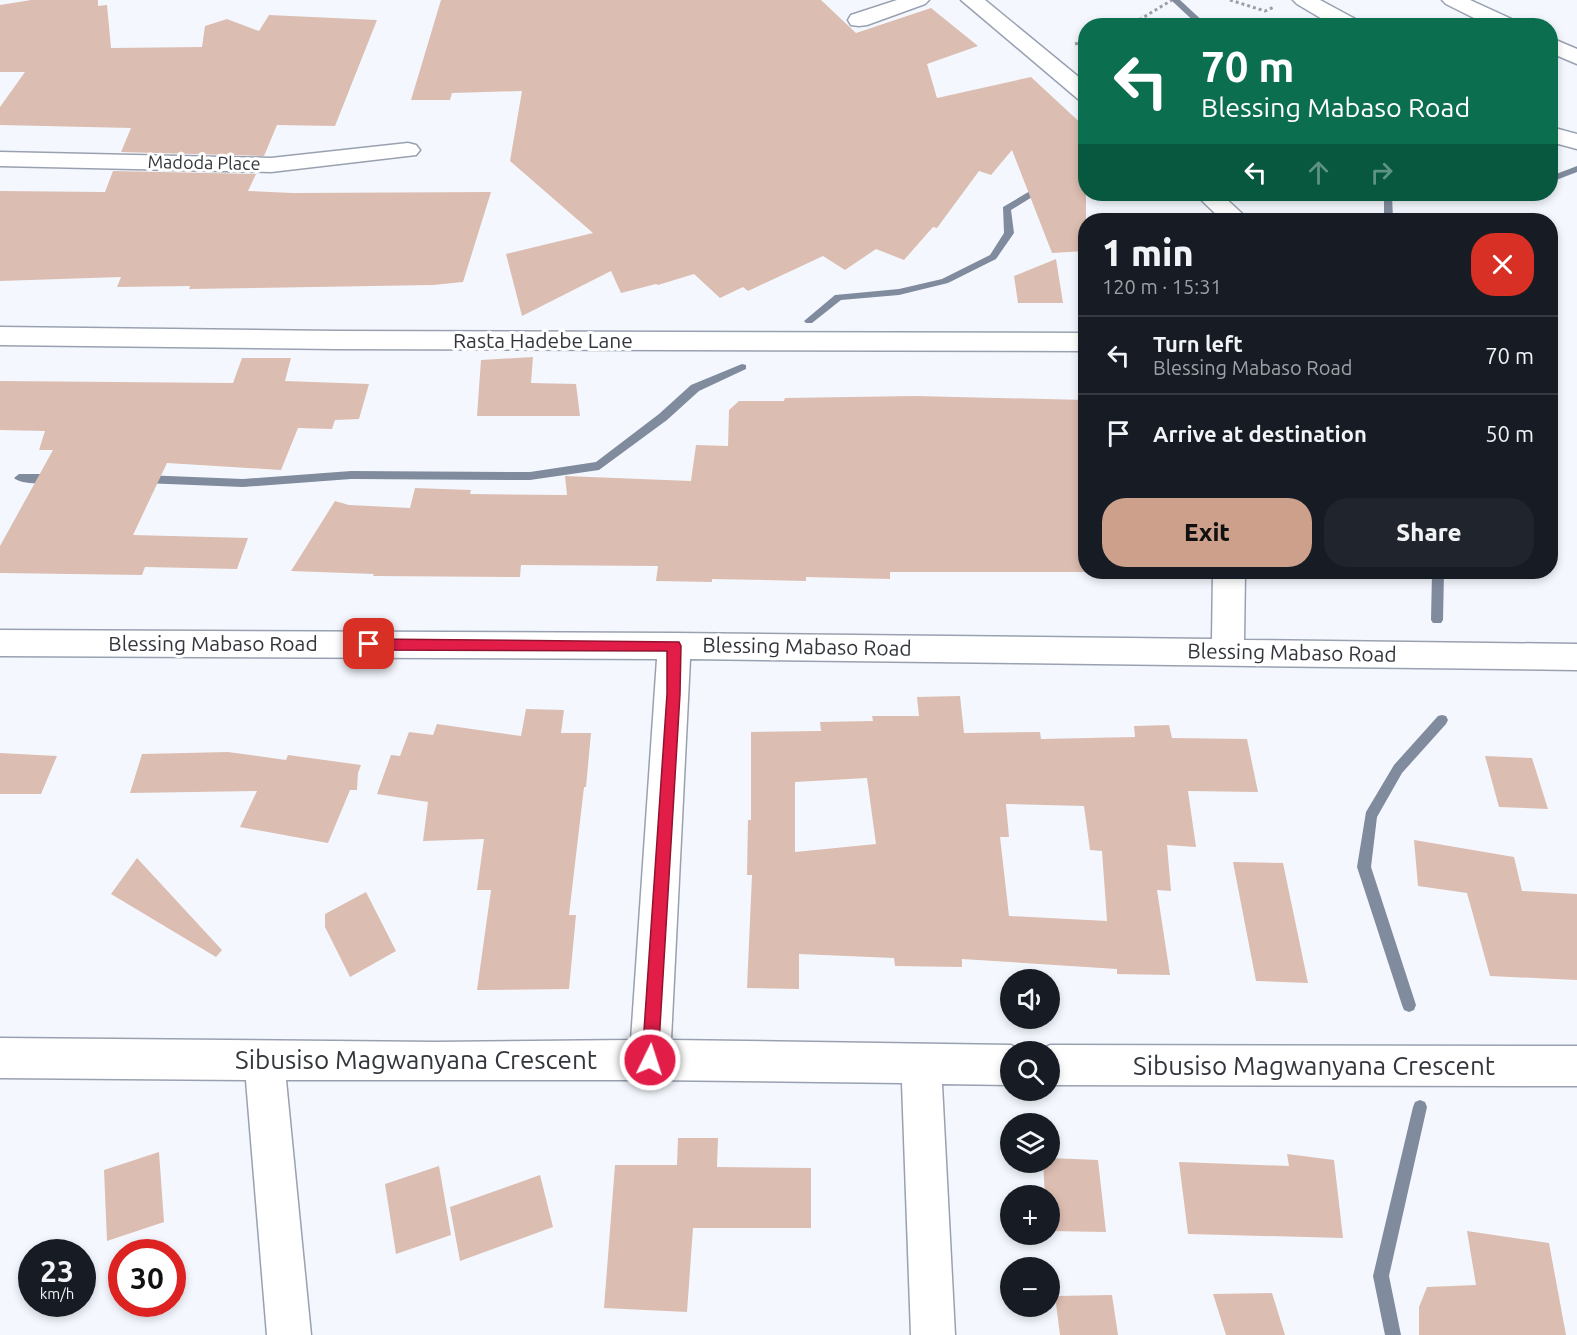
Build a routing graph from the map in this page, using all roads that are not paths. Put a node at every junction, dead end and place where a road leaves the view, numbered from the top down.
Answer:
1 (918, 0) edge
2 (972, 0) edge
3 (1304, 0) edge
4 (1452, 0) edge
5 (1337, 18) edge
6 (1491, 18) edge
7 (859, 20) dead end
8 (1558, 48) edge
9 (1577, 57) edge
10 (1078, 87) edge
11 (1558, 136) edge
12 (1577, 142) edge
13 (408, 150) dead end
14 (0, 159) edge
15 (1215, 201) edge
16 (1228, 213) edge
17 (0, 336) edge
18 (1078, 342) edge
19 (1229, 579) edge
20 (0, 643) edge
21 (674, 646) junction
22 (1228, 651) junction
23 (1577, 657) edge
24 (0, 1058) edge
25 (650, 1060) junction
26 (264, 1061) junction
27 (921, 1064) junction
28 (1000, 1065) edge
29 (1060, 1065) edge
30 (1577, 1066) edge
31 (289, 1335) edge
32 (933, 1335) edge

1 - 7 street
2 - 10 street
3 - 5 street
4 - 6 street
8 - 9 street
11 - 12 street
13 - 14 street, Madoda Place
15 - 16 street
17 - 18 street, Rasta Hadebe Lane
19 - 22 street
20 - 21 street, Blessing Mabaso Road
21 - 22 street, Blessing Mabaso Road
21 - 25 street
22 - 23 street, Blessing Mabaso Road
24 - 26 street, Sibusiso Magwanyana Crescent
25 - 26 street, Sibusiso Magwanyana Crescent
25 - 27 street, Sibusiso Magwanyana Crescent
26 - 31 street
27 - 28 street, Sibusiso Magwanyana Crescent
27 - 32 street
29 - 30 street, Sibusiso Magwanyana Crescent

